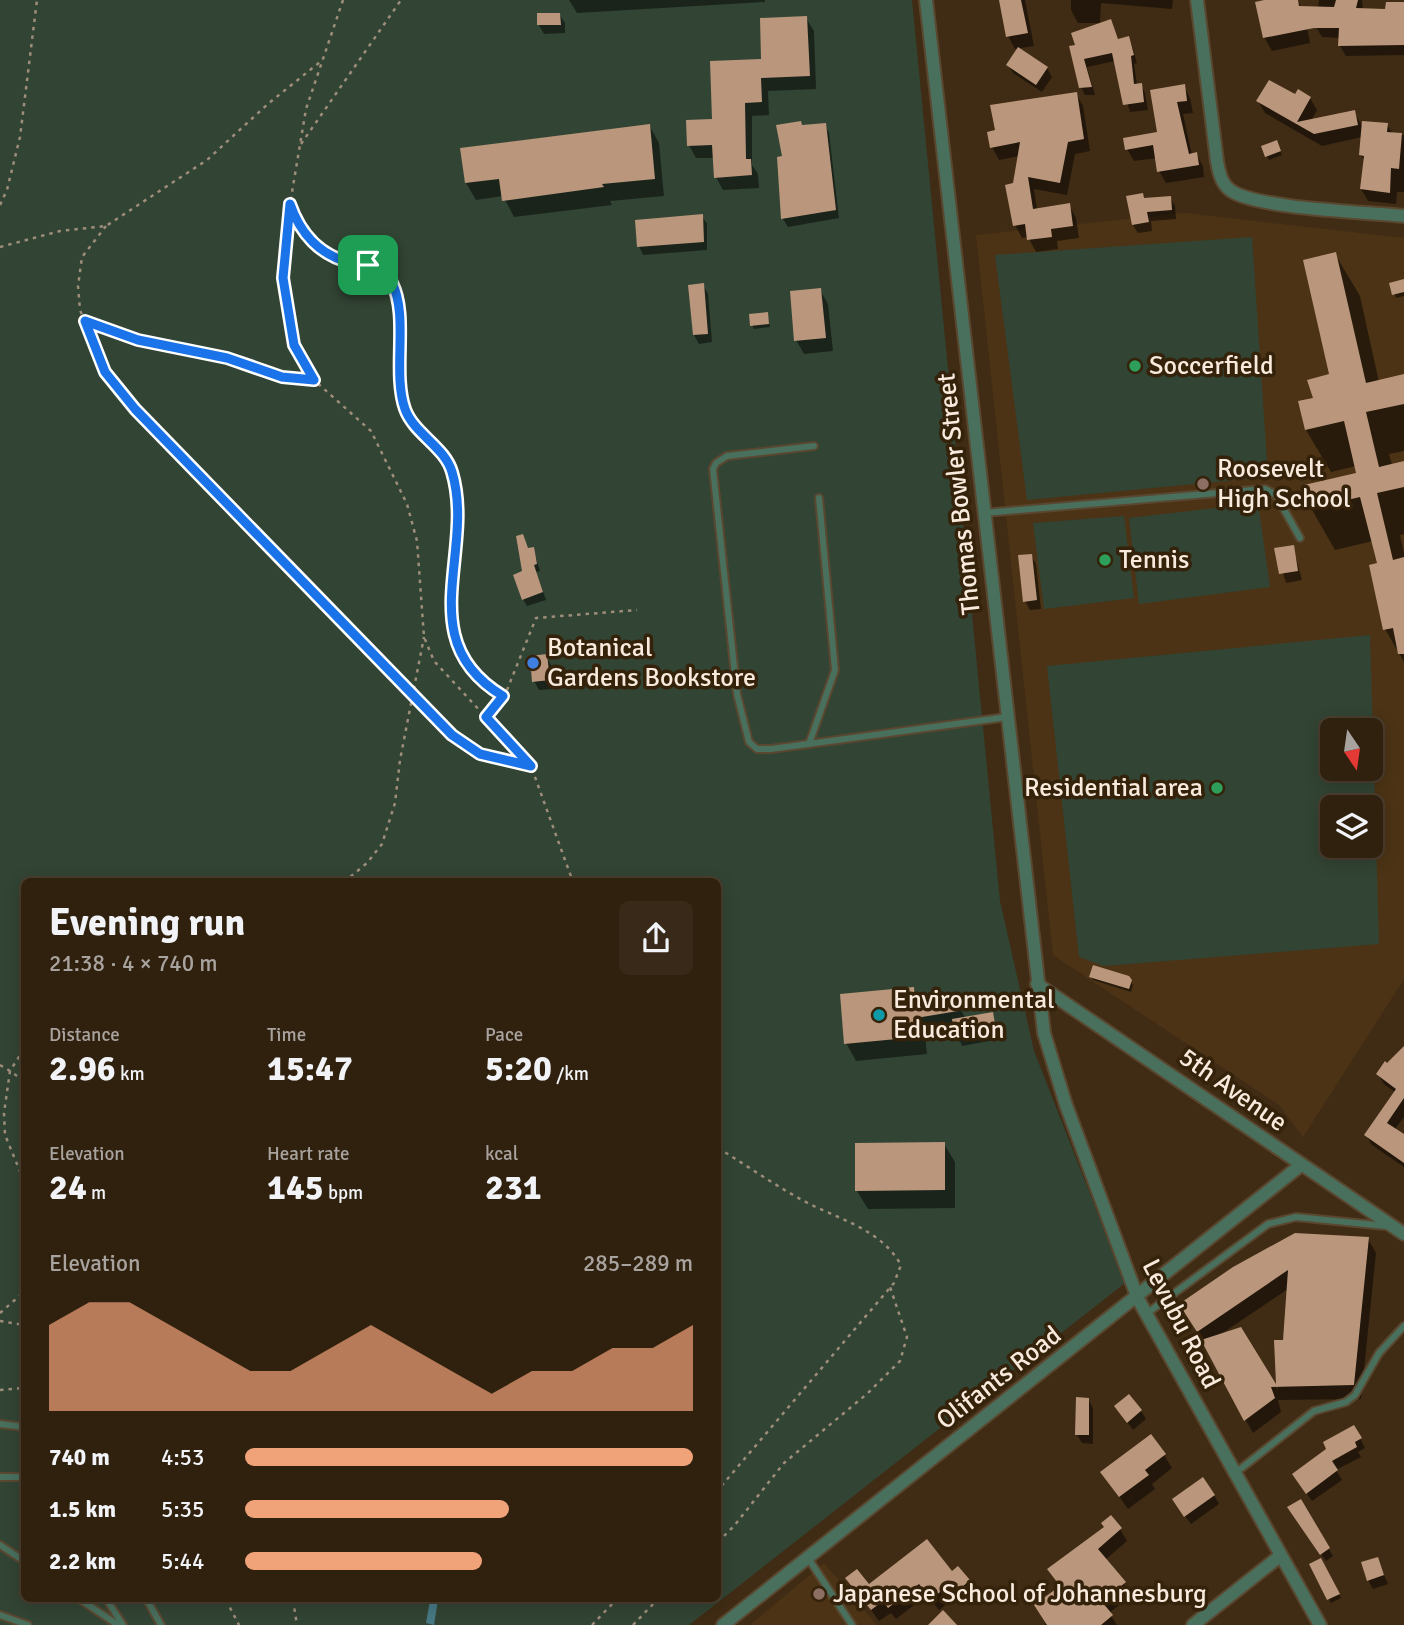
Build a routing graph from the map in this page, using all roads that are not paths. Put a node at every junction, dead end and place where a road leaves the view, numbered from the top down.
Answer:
1 (926, 0) edge
2 (1197, 0) edge
3 (1404, 216) edge
4 (814, 446) dead end
5 (819, 498) dead end
6 (983, 513) junction
7 (1300, 538) dead end
8 (1007, 717) junction
9 (809, 744) junction
10 (1037, 984) junction
11 (1301, 1165) junction
12 (1399, 1230) edge
13 (1138, 1298) junction
14 (1146, 1314) junction
15 (1404, 1326) edge
16 (0, 1424) edge
17 (21, 1427) edge
18 (1234, 1474) junction
19 (0, 1476) edge
20 (21, 1477) edge
21 (0, 1545) edge
22 (1280, 1556) junction
23 (808, 1558) junction
24 (21, 1559) edge
25 (84, 1602) edge
26 (108, 1602) edge
27 (148, 1602) edge
28 (0, 1615) edge
29 (28, 1625) edge
30 (121, 1625) edge
31 (161, 1625) edge
32 (723, 1625) edge
33 (852, 1625) edge
34 (1193, 1625) edge
35 (1320, 1625) edge

1 - 6 street, Thomas Bowler Street
2 - 3 street
4 - 9 lane
5 - 9 lane
6 - 7 lane
6 - 8 street, Thomas Bowler Street
8 - 9 lane
8 - 10 street, Thomas Bowler Street
10 - 11 street, 5th Avenue
10 - 13 street, Levubu Road
11 - 12 street, 5th Avenue
11 - 13 street, Olifants Road
12 - 14 lane
13 - 14 street, Levubu Road
13 - 23 street, Olifants Road
14 - 18 street, Levubu Road
15 - 18 lane
16 - 17 lane
18 - 22 street, Levubu Road
19 - 20 lane
21 - 24 lane
22 - 34 street
22 - 35 street, Levubu Road
23 - 32 street, Olifants Road
23 - 33 lane
25 - 30 lane
26 - 30 lane
27 - 31 lane
28 - 29 lane

